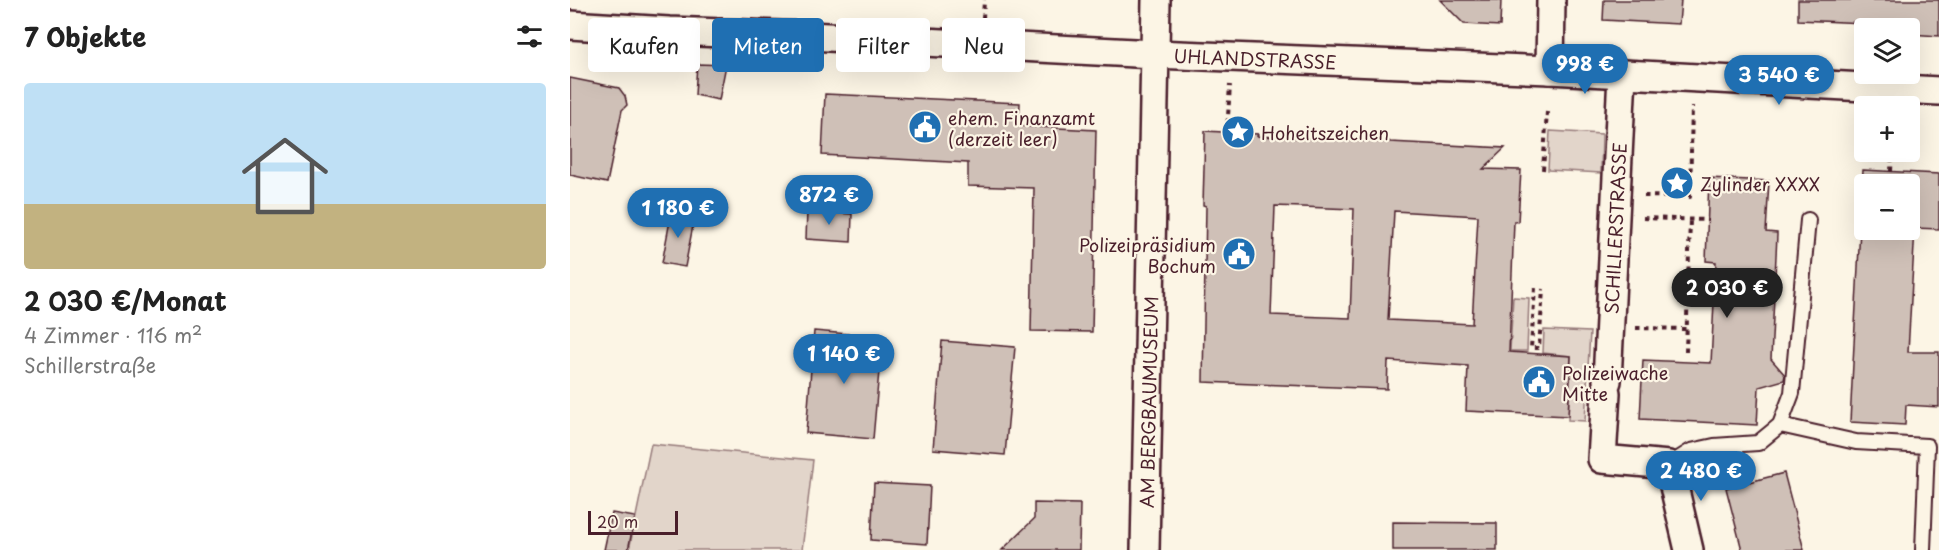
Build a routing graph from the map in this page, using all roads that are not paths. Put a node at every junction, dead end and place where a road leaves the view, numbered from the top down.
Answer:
1 (1156, 0) edge
2 (1551, 0) edge
3 (570, 26) edge
4 (1154, 54) junction
5 (1550, 70) junction
6 (1622, 75) junction
7 (1939, 91) edge
8 (1808, 220) dead end
9 (1780, 425) junction
10 (1669, 465) junction
11 (1144, 550) edge
12 (1689, 550) edge
13 (1923, 550) edge

1 - 4 street, AM BERGBAUMUSEUM
2 - 5 street
3 - 4 street, UHLANDSTRASSE
4 - 5 street, UHLANDSTRASSE
4 - 11 street, AM BERGBAUMUSEUM
5 - 6 street, UHLANDSTRASSE
6 - 7 street, UHLANDSTRASSE
6 - 10 street, SCHILLERSTRASSE
8 - 9 lane
9 - 10 lane
9 - 13 lane
10 - 12 street

